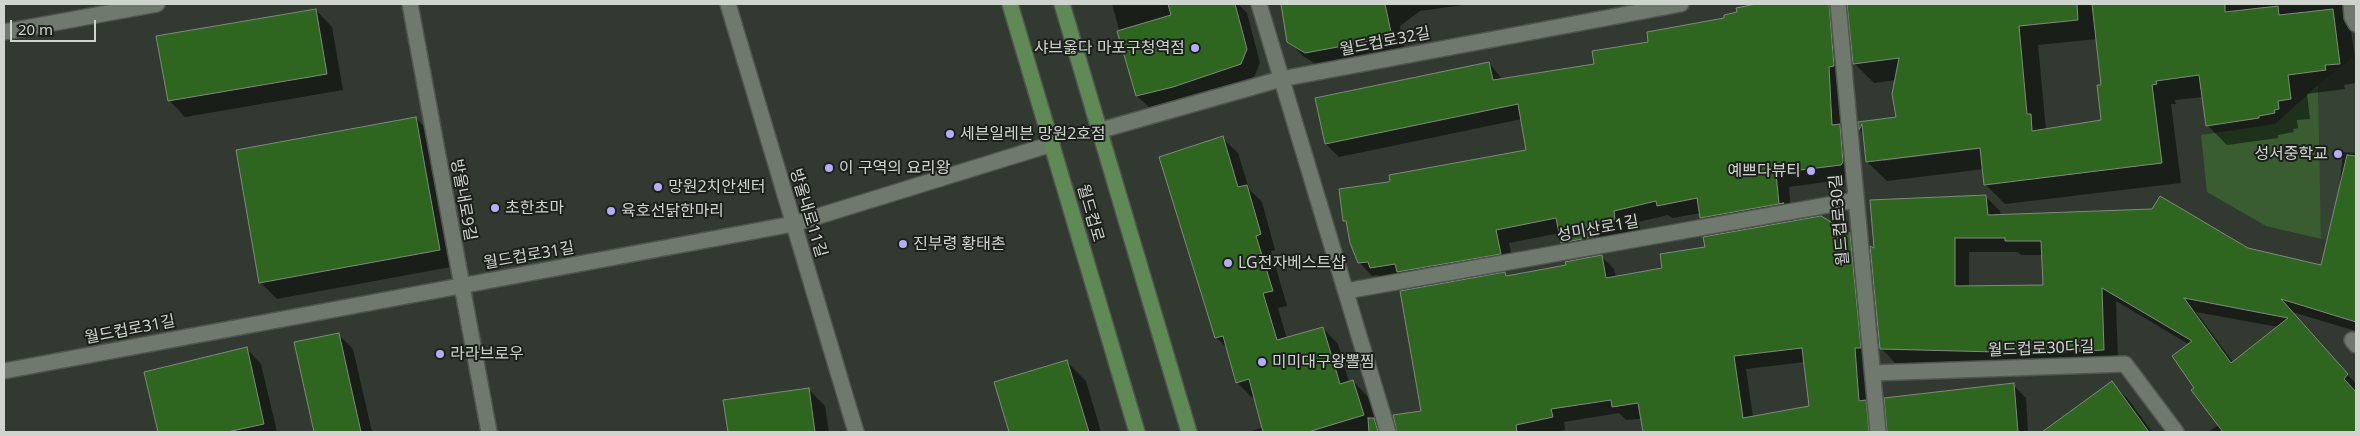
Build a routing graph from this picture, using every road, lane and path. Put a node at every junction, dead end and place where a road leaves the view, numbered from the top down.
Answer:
1 (157, 4) edge
2 (410, 4) edge
3 (728, 4) edge
4 (1010, 4) edge
5 (1062, 4) edge
6 (1258, 4) edge
7 (1681, 4) edge
8 (1838, 4) edge
9 (2351, 4) edge
10 (2356, 24) edge
11 (4, 32) edge
12 (1281, 79) junction
13 (1098, 131) junction
14 (1052, 144) junction
15 (1856, 200) junction
16 (793, 224) junction
17 (461, 286) junction
18 (1346, 291) junction
19 (4, 371) edge
20 (1873, 373) junction
21 (489, 432) edge
22 (856, 432) edge
23 (1137, 432) edge
24 (1188, 432) edge
25 (1388, 432) edge
26 (1878, 432) edge
27 (2176, 432) edge

1 - 11 street
2 - 17 street, 방울내로9길
3 - 16 street, 방울내로11길
4 - 14 main road, 월드컵로
5 - 13 main road, 월드컵로
6 - 12 street
7 - 12 street, 월드컵로32길
8 - 15 street, 월드컵로30길
9 - 10 street
12 - 13 street, 월드컵로32길
12 - 18 street
13 - 24 main road, 월드컵로
14 - 16 street, 월드컵로31길
14 - 23 main road, 월드컵로
15 - 18 street, 성미산로1길
15 - 20 street, 월드컵로30길
16 - 17 street, 월드컵로31길
16 - 22 street, 방울내로11길
17 - 19 street, 월드컵로31길
17 - 21 street, 방울내로9길
18 - 25 street
20 - 26 street, 월드컵로30길
20 - 27 street, 월드컵로30다길

